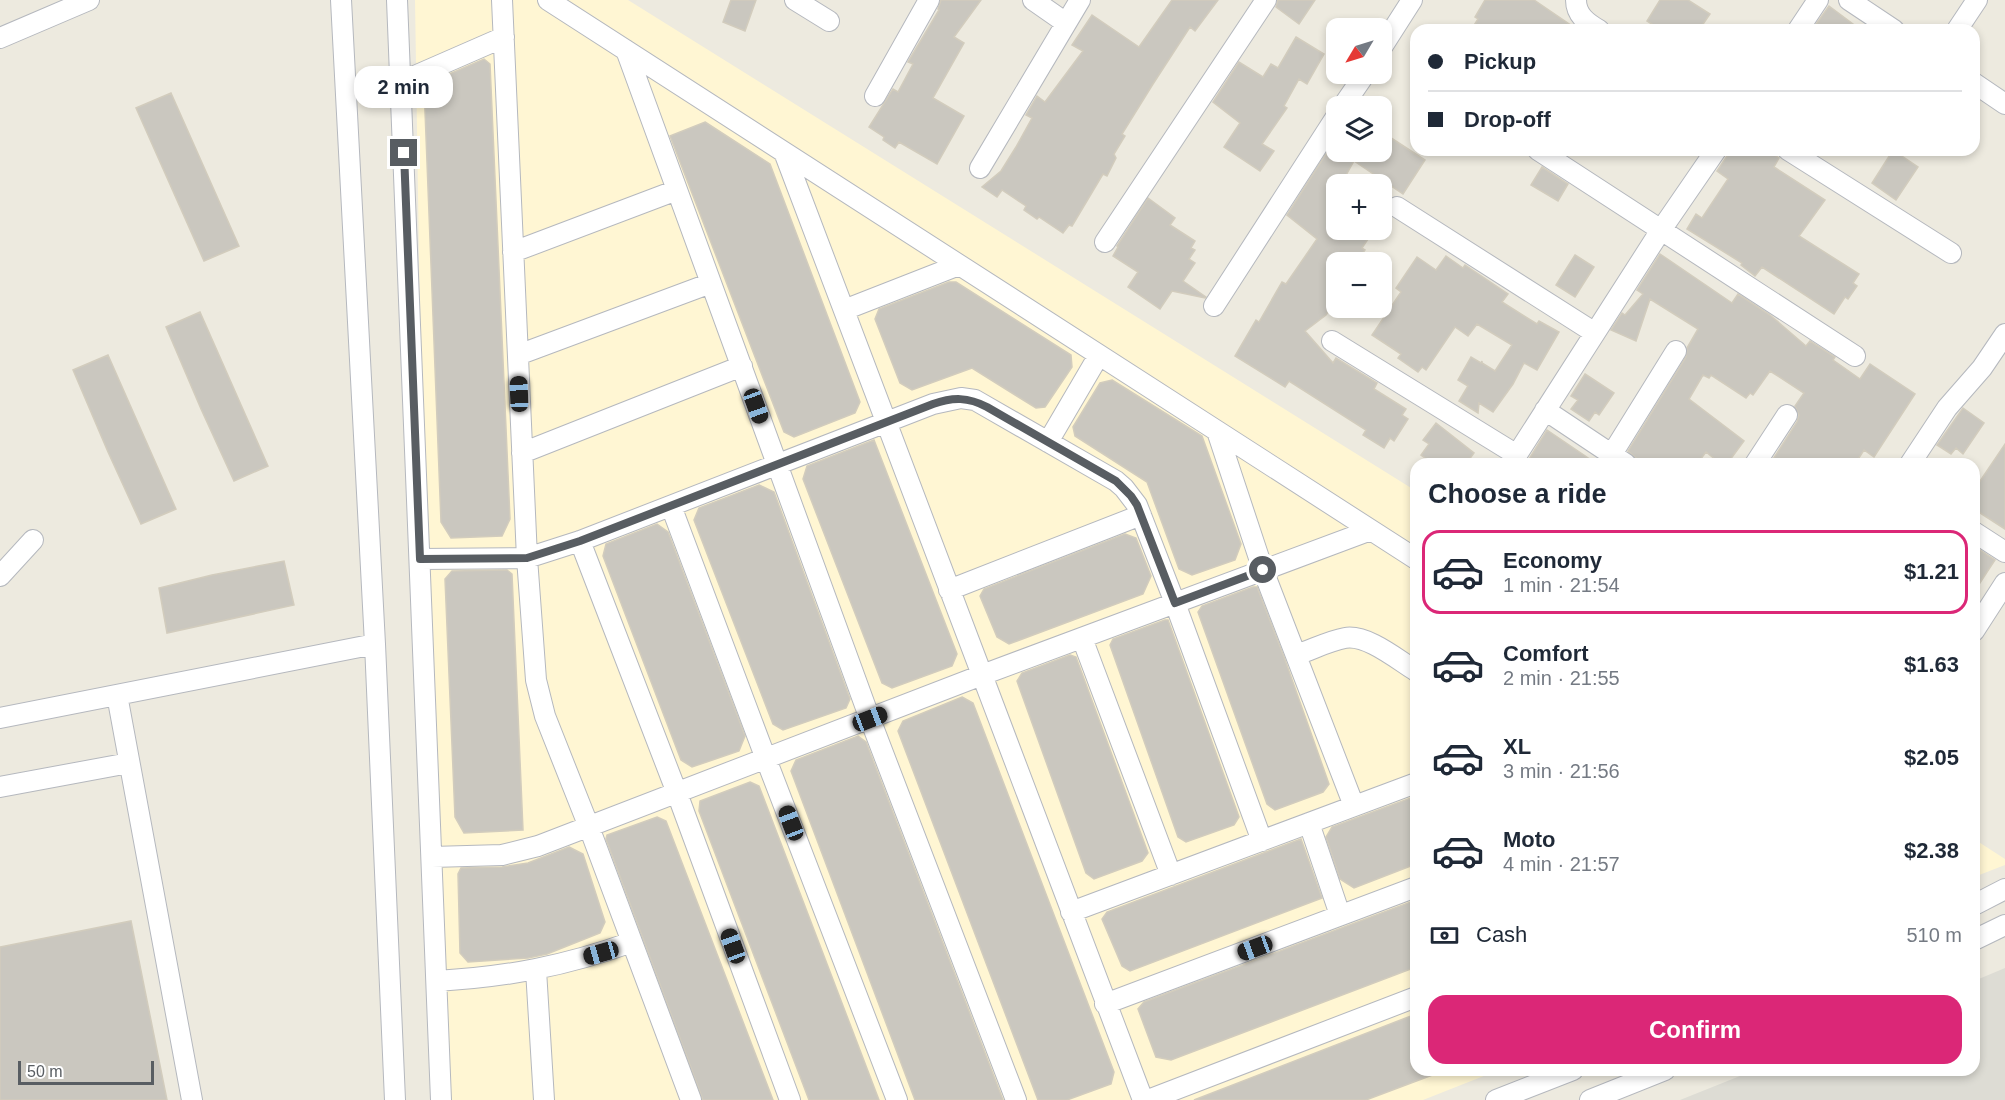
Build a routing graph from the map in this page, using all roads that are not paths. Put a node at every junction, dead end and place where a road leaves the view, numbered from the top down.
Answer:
1 (89, 0) edge
2 (341, 0) edge
3 (397, 0) edge
4 (502, 0) edge
5 (548, 0) edge
6 (795, 0) edge
7 (929, 0) edge
8 (1033, 0) edge
9 (1080, 0) edge
10 (1266, 0) edge
11 (1412, 0) edge
12 (1576, 0) edge
13 (1818, 0) edge
14 (1849, 0) edge
15 (1977, 0) edge
16 (830, 21) dead end
17 (1066, 23) junction
18 (1590, 24) edge
19 (1802, 24) edge
20 (1885, 24) edge
21 (1961, 24) edge
22 (1392, 31) edge
23 (504, 37) junction
24 (0, 38) edge
25 (626, 50) junction
26 (400, 82) junction
27 (1980, 88) edge
28 (876, 96) dead end
29 (2005, 104) edge
30 (1326, 132) edge
31 (784, 152) junction
32 (1547, 156) edge
33 (1712, 156) edge
34 (1797, 156) edge
35 (980, 168) dead end
36 (677, 190) junction
37 (1397, 207) dead end
38 (1661, 230) junction
39 (1105, 242) dead end
40 (513, 252) junction
41 (1951, 253) dead end
42 (959, 265) junction
43 (711, 283) junction
44 (1214, 306) dead end
45 (844, 310) junction
46 (1595, 333) junction
47 (2005, 334) edge
48 (1332, 341) dead end
49 (1676, 351) dead end
50 (518, 355) junction
51 (1099, 355) junction
52 (1855, 356) dead end
53 (742, 366) junction
54 (1545, 410) junction
55 (1786, 415) dead end
56 (886, 423) junction
57 (1216, 431) junction
58 (1048, 442) junction
59 (522, 453) junction
60 (1512, 458) edge
61 (1515, 458) edge
62 (1617, 458) edge
63 (1620, 458) edge
64 (1759, 458) edge
65 (1914, 458) edge
66 (777, 465) junction
67 (671, 506) junction
68 (1141, 515) junction
69 (1371, 530) junction
70 (1980, 536) edge
71 (33, 540) dead end
72 (580, 541) junction
73 (2005, 552) edge
74 (1410, 555) edge
75 (527, 558) junction
76 (420, 559) junction
77 (1263, 570) junction
78 (0, 576) edge
79 (2005, 583) edge
80 (949, 590) junction
81 (1175, 603) junction
82 (1980, 622) edge
83 (1082, 638) junction
84 (375, 644) junction
85 (1296, 655) junction
86 (1410, 668) edge
87 (982, 675) junction
88 (117, 695) junction
89 (0, 718) edge
90 (870, 719) junction
91 (766, 759) junction
92 (129, 763) junction
93 (1410, 785) edge
94 (0, 787) edge
95 (677, 793) junction
96 (1354, 806) junction
97 (1309, 823) junction
98 (590, 827) junction
99 (1262, 841) junction
100 (432, 856) junction
101 (1171, 875) junction
102 (1410, 889) edge
103 (2005, 889) edge
104 (1980, 902) edge
105 (1071, 912) junction
106 (1340, 915) junction
107 (2005, 925) edge
108 (1980, 937) edge
109 (632, 942) junction
110 (536, 970) junction
111 (437, 981) junction
112 (1410, 999) edge
113 (1105, 1004) junction
114 (1558, 1076) edge
115 (1650, 1076) edge
116 (192, 1100) edge
117 (395, 1100) edge
118 (441, 1100) edge
119 (544, 1100) edge
120 (691, 1100) edge
121 (790, 1100) edge
122 (897, 1100) edge
123 (1016, 1100) edge
124 (1143, 1100) edge
125 (1148, 1100) edge
126 (1496, 1100) edge
127 (1590, 1100) edge

1 - 24 street
2 - 84 street
3 - 26 street
4 - 23 street
5 - 25 street
6 - 16 street
7 - 28 street
8 - 17 street
9 - 17 street
10 - 39 street
11 - 22 street
12 - 18 street
13 - 19 street
14 - 20 street
15 - 21 street
17 - 35 street
23 - 26 street
23 - 40 street
25 - 31 street
25 - 36 street
26 - 76 street
27 - 29 street
30 - 44 street
31 - 42 street
31 - 45 street
32 - 38 street
33 - 38 street
34 - 41 street
36 - 40 street
36 - 43 street
37 - 46 street
38 - 46 street
38 - 52 street
40 - 50 street
42 - 45 street
42 - 51 street
43 - 50 street
43 - 53 street
45 - 56 street
46 - 54 street
47 - 65 street
48 - 60 street
49 - 63 street
50 - 59 street
51 - 57 street
51 - 58 street
53 - 59 street
53 - 66 street
54 - 61 street
54 - 62 street
55 - 64 street
56 - 58 street
56 - 66 street
56 - 80 street
57 - 69 street
57 - 77 street
58 - 68 street
59 - 75 street
66 - 67 street
66 - 90 street
67 - 72 street
67 - 91 street
68 - 80 street
68 - 81 street
69 - 74 street
69 - 77 street
70 - 73 street
71 - 78 street
72 - 75 street
72 - 95 street
75 - 76 street
75 - 98 street
76 - 100 street
77 - 81 street
77 - 85 street
79 - 82 street
80 - 87 street
81 - 83 street
81 - 99 street
83 - 87 street
83 - 101 street
84 - 88 street
84 - 117 street
85 - 86 street
85 - 96 street
87 - 90 street
87 - 105 street
88 - 89 street
88 - 92 street
90 - 91 street
90 - 123 street
91 - 95 street
91 - 122 street
92 - 94 street
92 - 116 street
93 - 96 street
95 - 98 street
95 - 121 street
96 - 97 street
97 - 99 street
97 - 106 street
98 - 100 street
98 - 109 street
99 - 101 street
100 - 111 street
101 - 105 street
102 - 106 street
103 - 104 street
105 - 113 street
106 - 113 street
107 - 108 street
109 - 110 street
109 - 120 street
110 - 111 street
110 - 119 street
111 - 118 street
112 - 125 street
113 - 124 street
114 - 126 street
115 - 127 street

